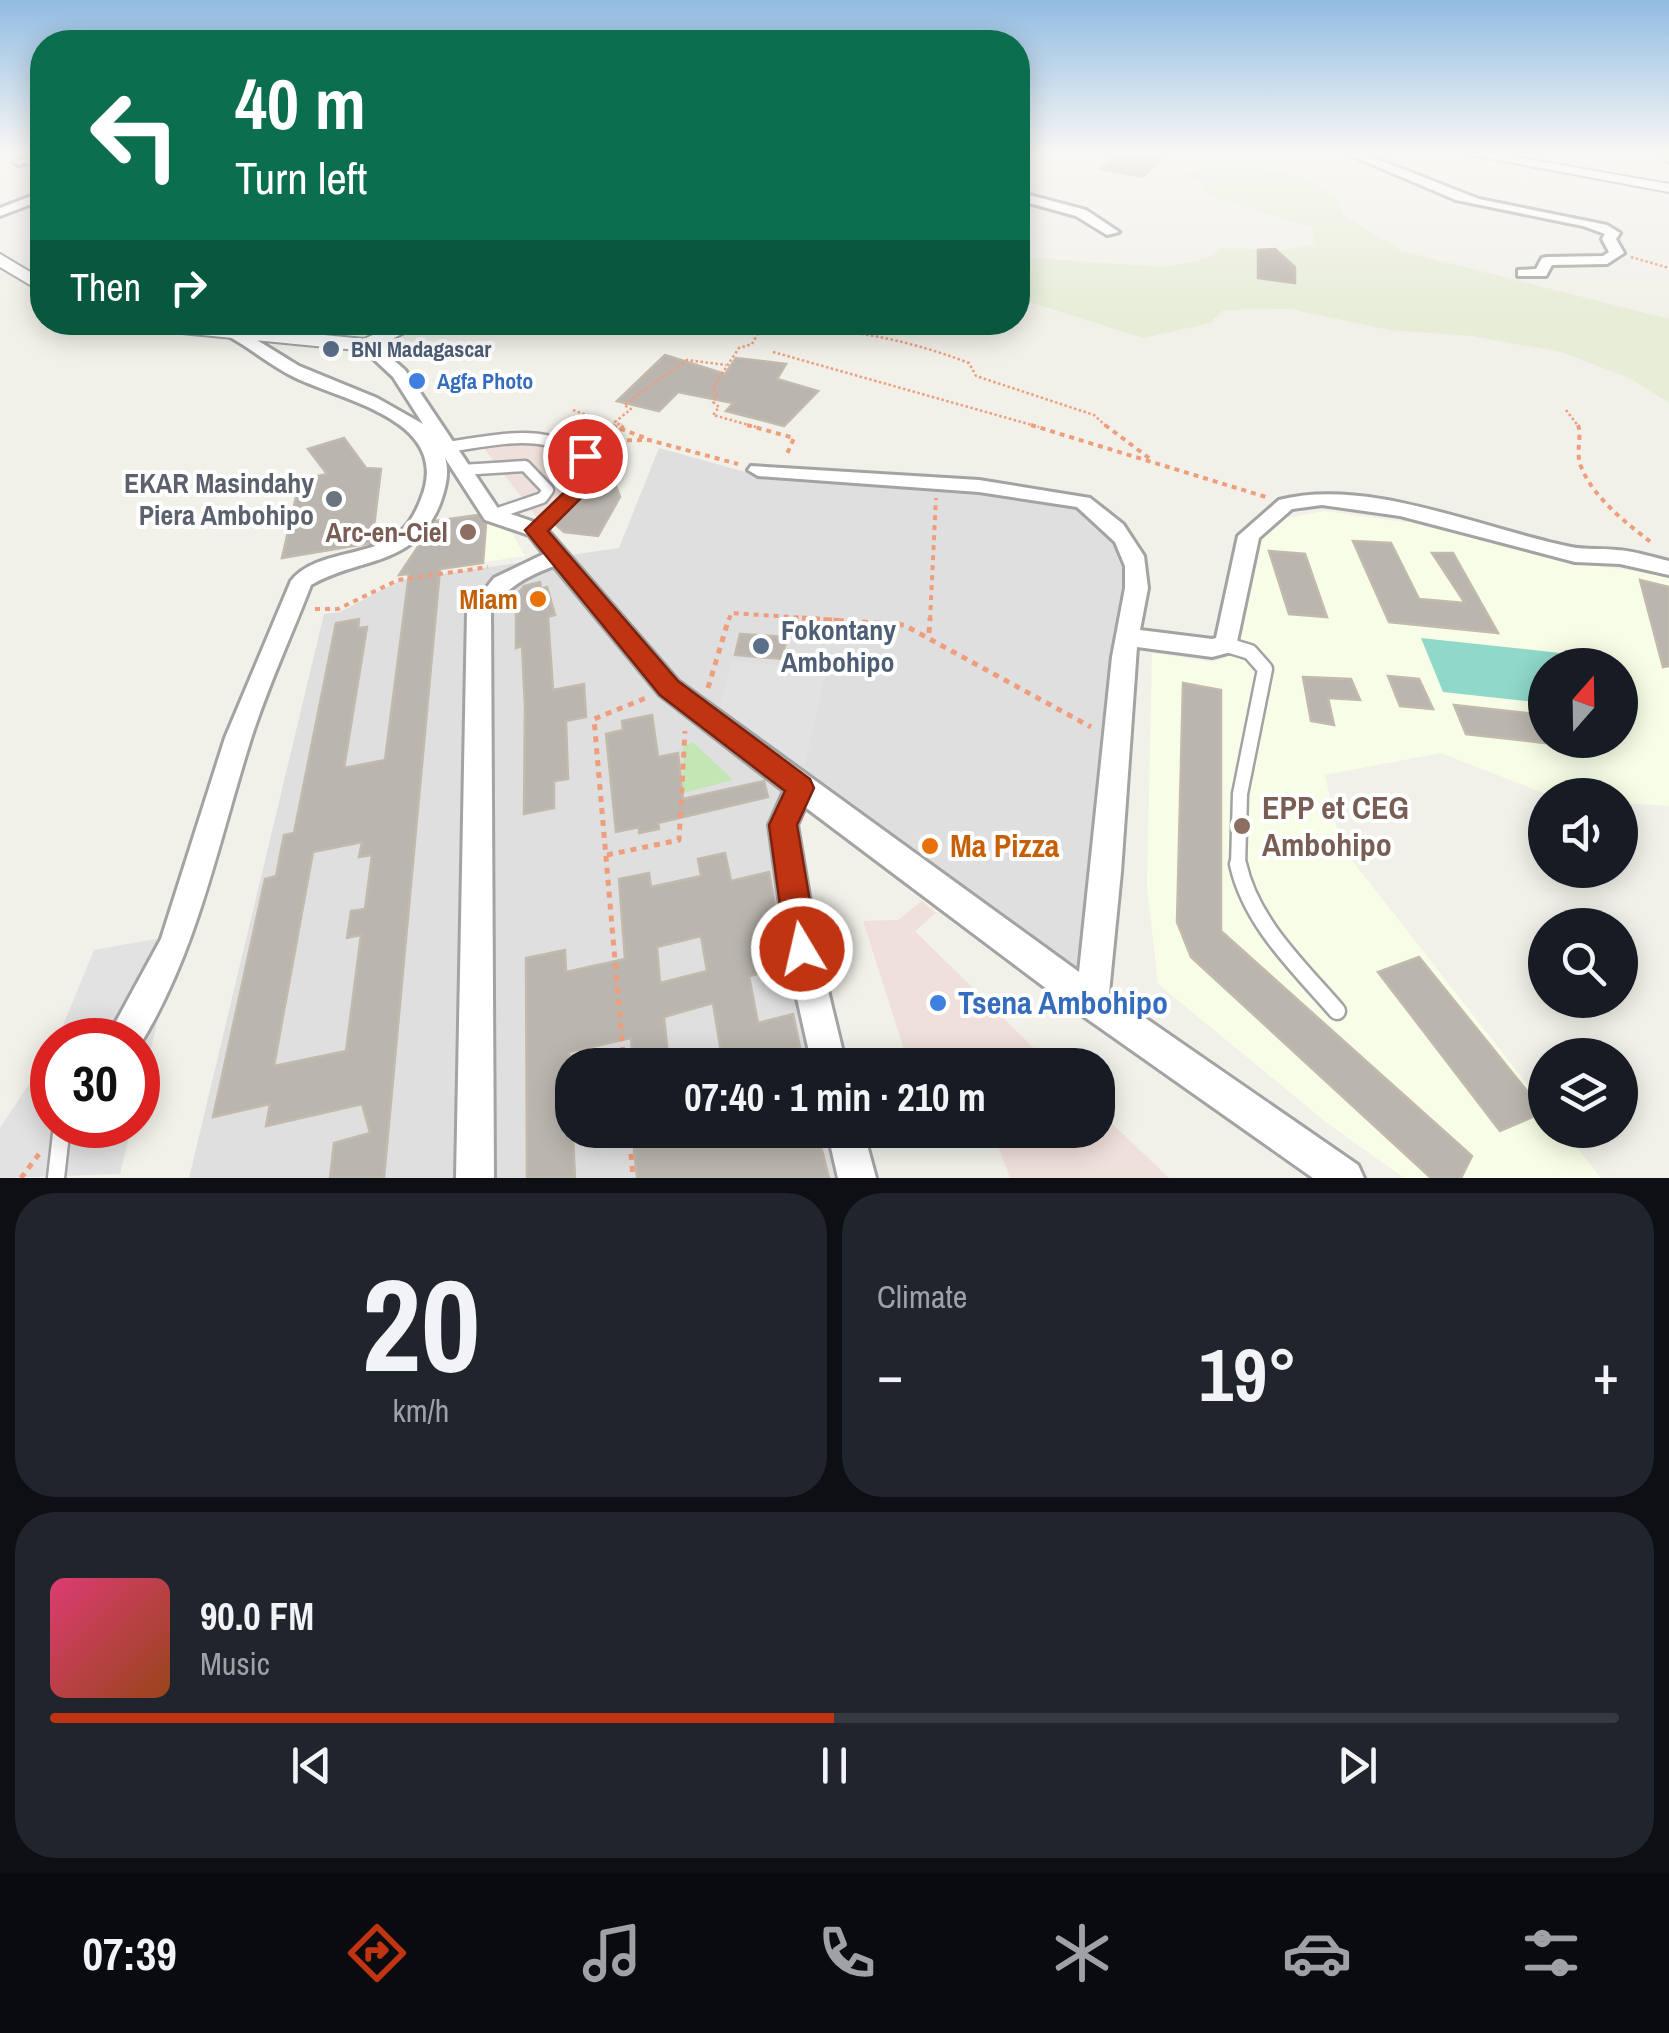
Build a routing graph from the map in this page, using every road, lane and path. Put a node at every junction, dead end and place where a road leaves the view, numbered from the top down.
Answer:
1 (1066, 209) edge
2 (1511, 209) edge
3 (1112, 232) dead end
4 (1617, 253) junction
5 (0, 259) edge
6 (1669, 268) edge
7 (1523, 273) dead end
8 (30, 279) edge
9 (238, 335) edge
10 (248, 335) edge
11 (388, 335) edge
12 (757, 335) edge
13 (873, 335) edge
14 (367, 345) junction
15 (773, 352) dead end
16 (726, 366) junction
17 (573, 410) dead end
18 (1566, 410) dead end
19 (620, 430) junction
20 (649, 440) junction
21 (567, 442) junction
22 (446, 447) junction
23 (1149, 458) junction
24 (462, 470) junction
25 (768, 472) junction
26 (937, 483) junction
27 (1286, 504) junction
28 (492, 515) junction
29 (536, 530) junction
30 (1654, 545) dead end
31 (557, 557) junction
32 (1669, 568) edge
33 (508, 576) junction
34 (290, 609) junction
35 (928, 636) junction
36 (1127, 637) junction
37 (1227, 645) junction
38 (669, 688) junction
39 (693, 709) junction
40 (1117, 742) junction
41 (800, 788) junction
42 (607, 855) junction
43 (1091, 1000) junction
44 (1336, 1011) dead end
45 (139, 1018) edge
46 (623, 1048) edge
47 (825, 1048) edge
48 (59, 1148) edge
49 (630, 1148) edge
50 (850, 1148) edge
51 (56, 1178) edge
52 (474, 1178) edge
53 (633, 1178) edge
54 (857, 1178) edge
55 (1345, 1178) edge

1 - 3 street
2 - 4 street
4 - 6 path
4 - 7 street
5 - 8 street
9 - 34 street
10 - 14 street
11 - 14 street
12 - 16 path
13 - 23 path
14 - 22 street
15 - 23 path
16 - 19 path
16 - 25 path
17 - 19 path
18 - 30 path
19 - 20 path
20 - 21 path
20 - 25 path
21 - 22 lane
21 - 29 lane
22 - 24 street
23 - 27 path
24 - 28 street
24 - 28 lane
25 - 26 street
26 - 35 path
26 - 36 street
27 - 32 street
27 - 37 street
28 - 29 street
29 - 31 street
31 - 33 street
31 - 38 street
33 - 34 path
33 - 52 street
34 - 45 street
35 - 39 path
35 - 40 path
36 - 37 street
36 - 40 street
37 - 44 lane
38 - 39 street
38 - 42 path
39 - 41 street
39 - 42 path
40 - 43 street
41 - 43 street
41 - 47 street
42 - 46 path
43 - 55 street
48 - 51 lane
49 - 53 path
50 - 54 street

